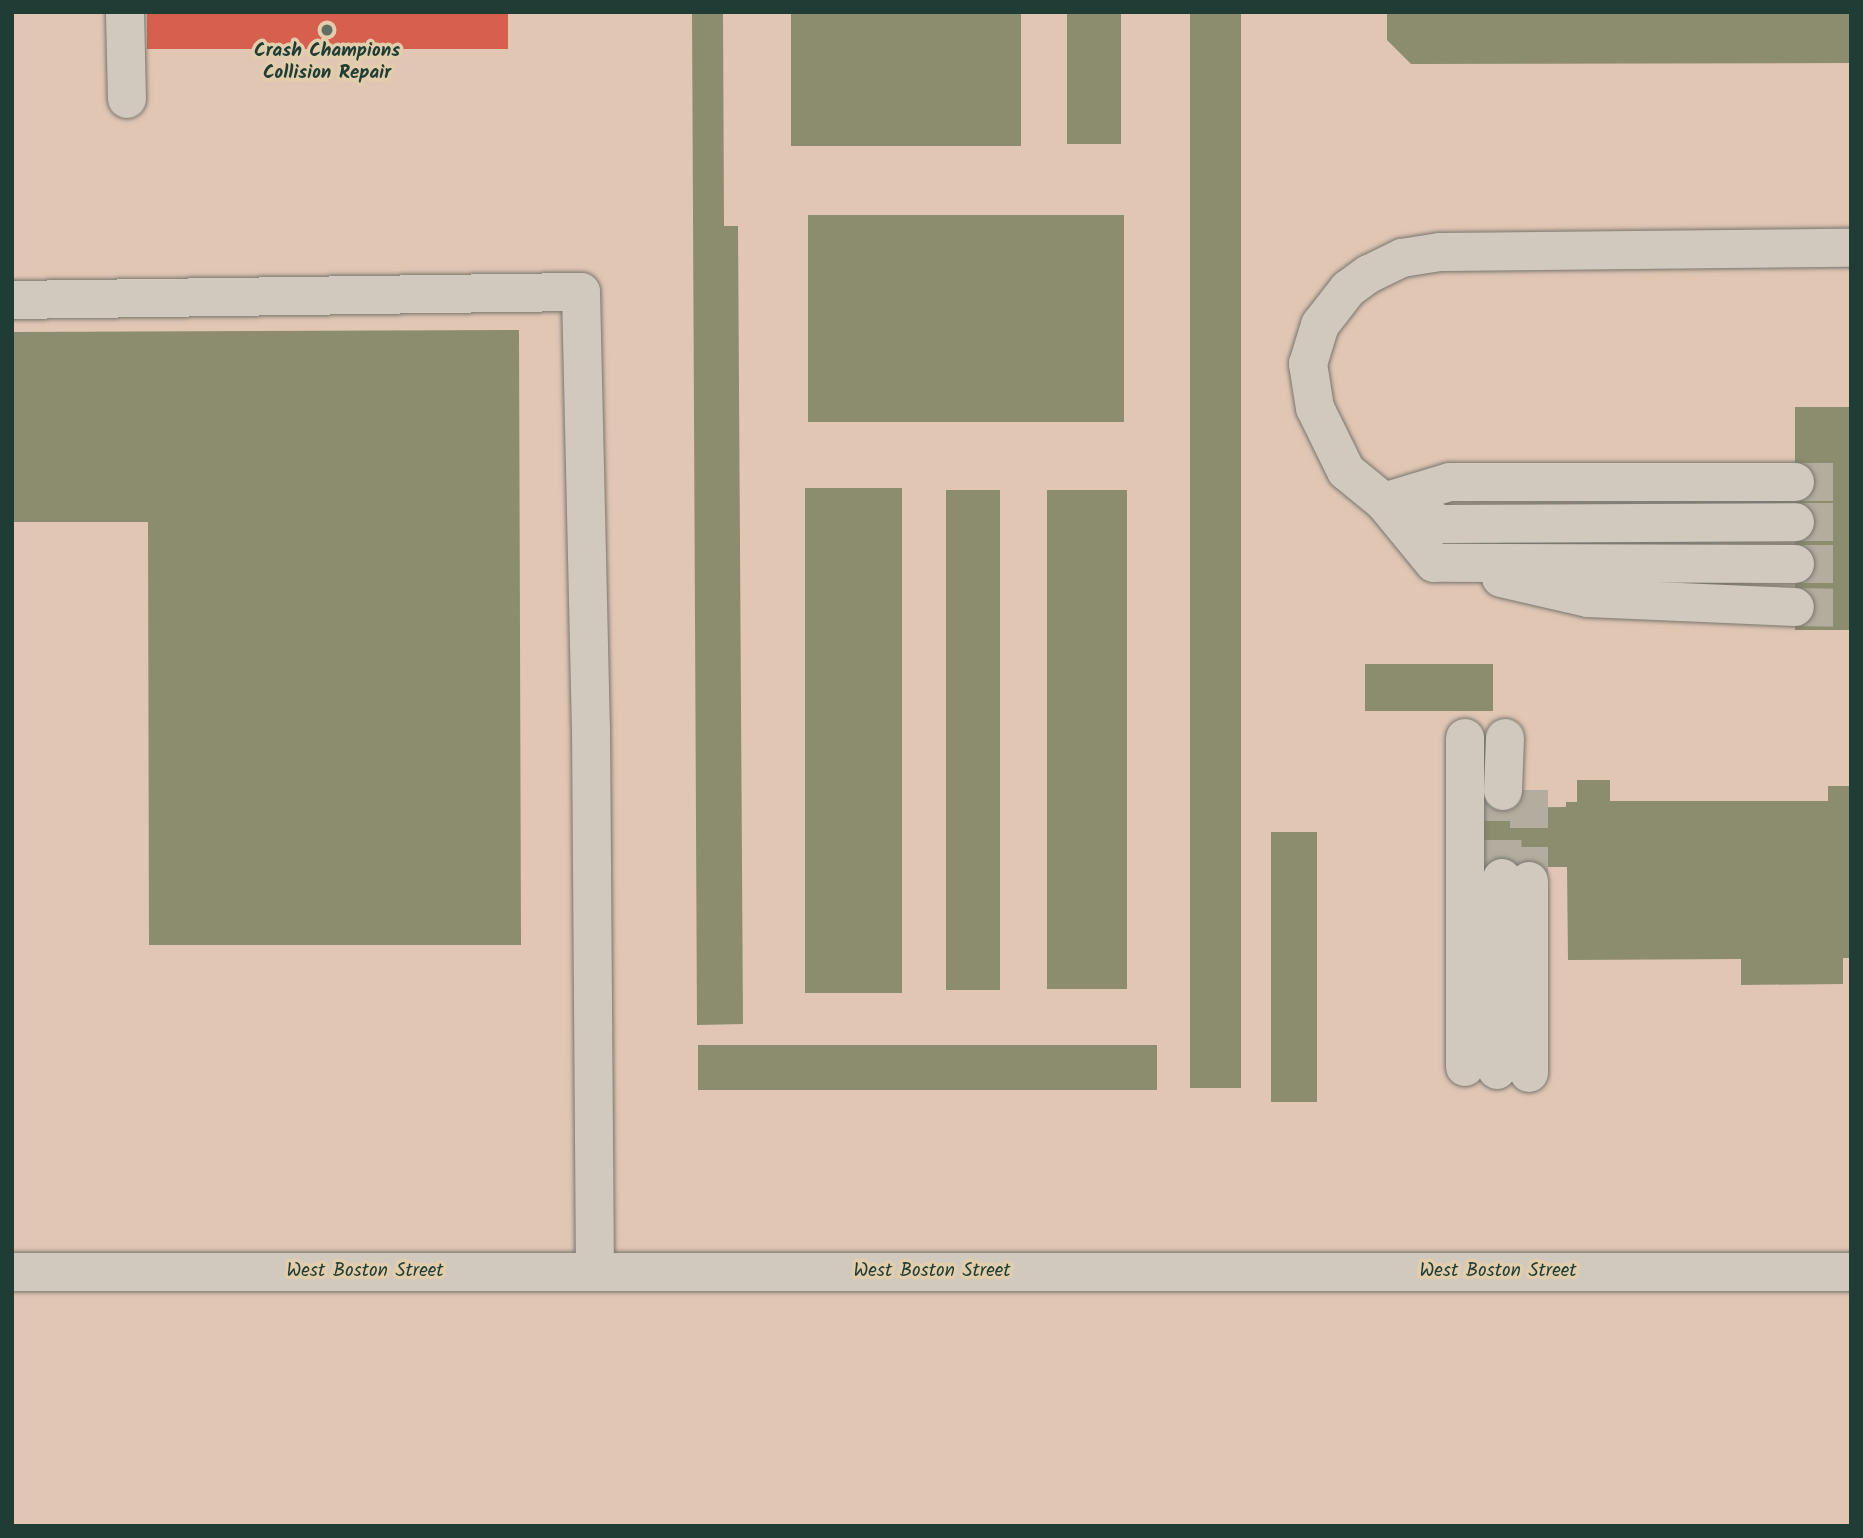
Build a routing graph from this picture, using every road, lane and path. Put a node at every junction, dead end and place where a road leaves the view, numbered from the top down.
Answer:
1 (125, 12) edge
2 (127, 99) dead end
3 (1851, 248) edge
4 (12, 300) edge
5 (1795, 482) tunnel mouth
6 (1384, 502) junction
7 (1795, 522) tunnel mouth
8 (1434, 563) junction
9 (1795, 564) tunnel mouth
10 (1795, 607) tunnel mouth
11 (1465, 738) dead end
12 (1518, 738) dead end
13 (1516, 790) tunnel mouth
14 (1516, 879) tunnel mouth
15 (12, 1272) edge
16 (595, 1272) junction
17 (1851, 1272) edge

1 - 2 street
3 - 6 street
4 - 16 street
5 - 6 street
6 - 7 street
6 - 8 street
8 - 9 street
8 - 10 street
11 - 14 street
12 - 13 street
15 - 16 street, West Boston Street
16 - 17 street, West Boston Street

